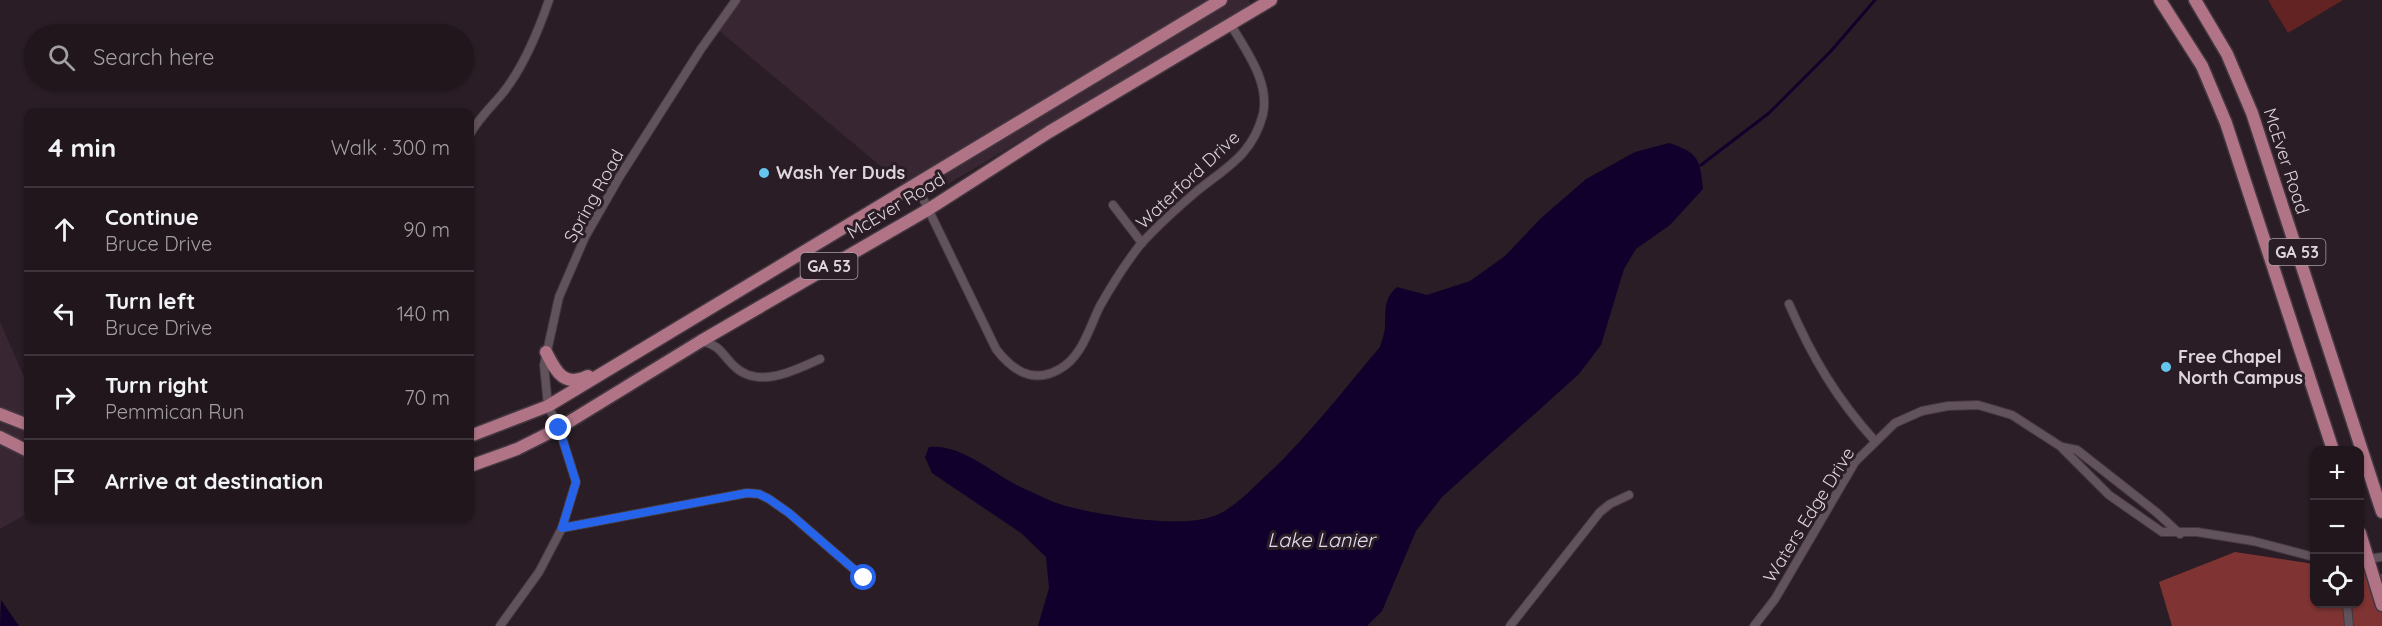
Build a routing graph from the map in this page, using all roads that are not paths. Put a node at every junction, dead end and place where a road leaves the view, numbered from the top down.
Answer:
1 (549, 0) edge
2 (736, 0) edge
3 (1221, 0) edge
4 (1271, 0) edge
5 (2160, 0) edge
6 (2195, 0) edge
7 (1231, 25) junction
8 (474, 128) edge
9 (916, 184) junction
10 (1113, 205) dead end
11 (929, 209) junction
12 (1142, 243) junction
13 (1789, 304) dead end
14 (666, 337) junction
15 (701, 341) junction
16 (546, 352) junction
17 (820, 359) dead end
18 (548, 406) junction
19 (0, 414) edge
20 (24, 423) edge
21 (559, 428) junction
22 (474, 434) edge
23 (0, 437) edge
24 (1875, 441) junction
25 (2060, 446) junction
26 (2332, 446) edge
27 (24, 449) edge
28 (474, 465) edge
29 (1629, 495) dead end
30 (2382, 512) edge
31 (562, 528) junction
32 (2180, 534) junction
33 (2310, 555) edge
34 (2382, 557) edge
35 (2364, 558) edge
36 (2364, 560) edge
37 (864, 578) dead end
38 (2382, 605) edge
39 (2347, 608) edge
40 (500, 626) edge
41 (1510, 626) edge
42 (1754, 626) edge
43 (2349, 626) edge

1 - 8 street
2 - 16 street, Spring Road
3 - 9 main road, McEver Road / GA 53
4 - 7 main road, McEver Road / GA 53
5 - 26 main road, GA 53
6 - 30 main road, McEver Road / GA 53
7 - 11 main road, McEver Road / GA 53
7 - 12 street, Waterford Drive
9 - 11 street, Waterford Drive
9 - 14 main road, McEver Road / GA 53
10 - 12 street
11 - 12 street, Waterford Drive
11 - 15 main road, McEver Road / GA 53
13 - 24 street
14 - 16 main road
14 - 18 main road, McEver Road / GA 53
15 - 17 street
15 - 21 main road, McEver Road / GA 53
16 - 18 street, Spring Road
18 - 21 street, Spring Road
18 - 22 main road, McEver Road / GA 53
19 - 20 main road
21 - 28 main road, McEver Road / GA 53
21 - 31 street, Spring Road
23 - 27 main road
24 - 25 street, Waters Edge Drive
24 - 42 street, Waters Edge Drive
25 - 32 street, Waters Edge Drive
25 - 32 street, Waters Edge Drive
29 - 41 street
31 - 37 street
31 - 40 street, Spring Road
32 - 33 street, Waters Edge Drive
34 - 35 street
36 - 38 main road
39 - 43 street

